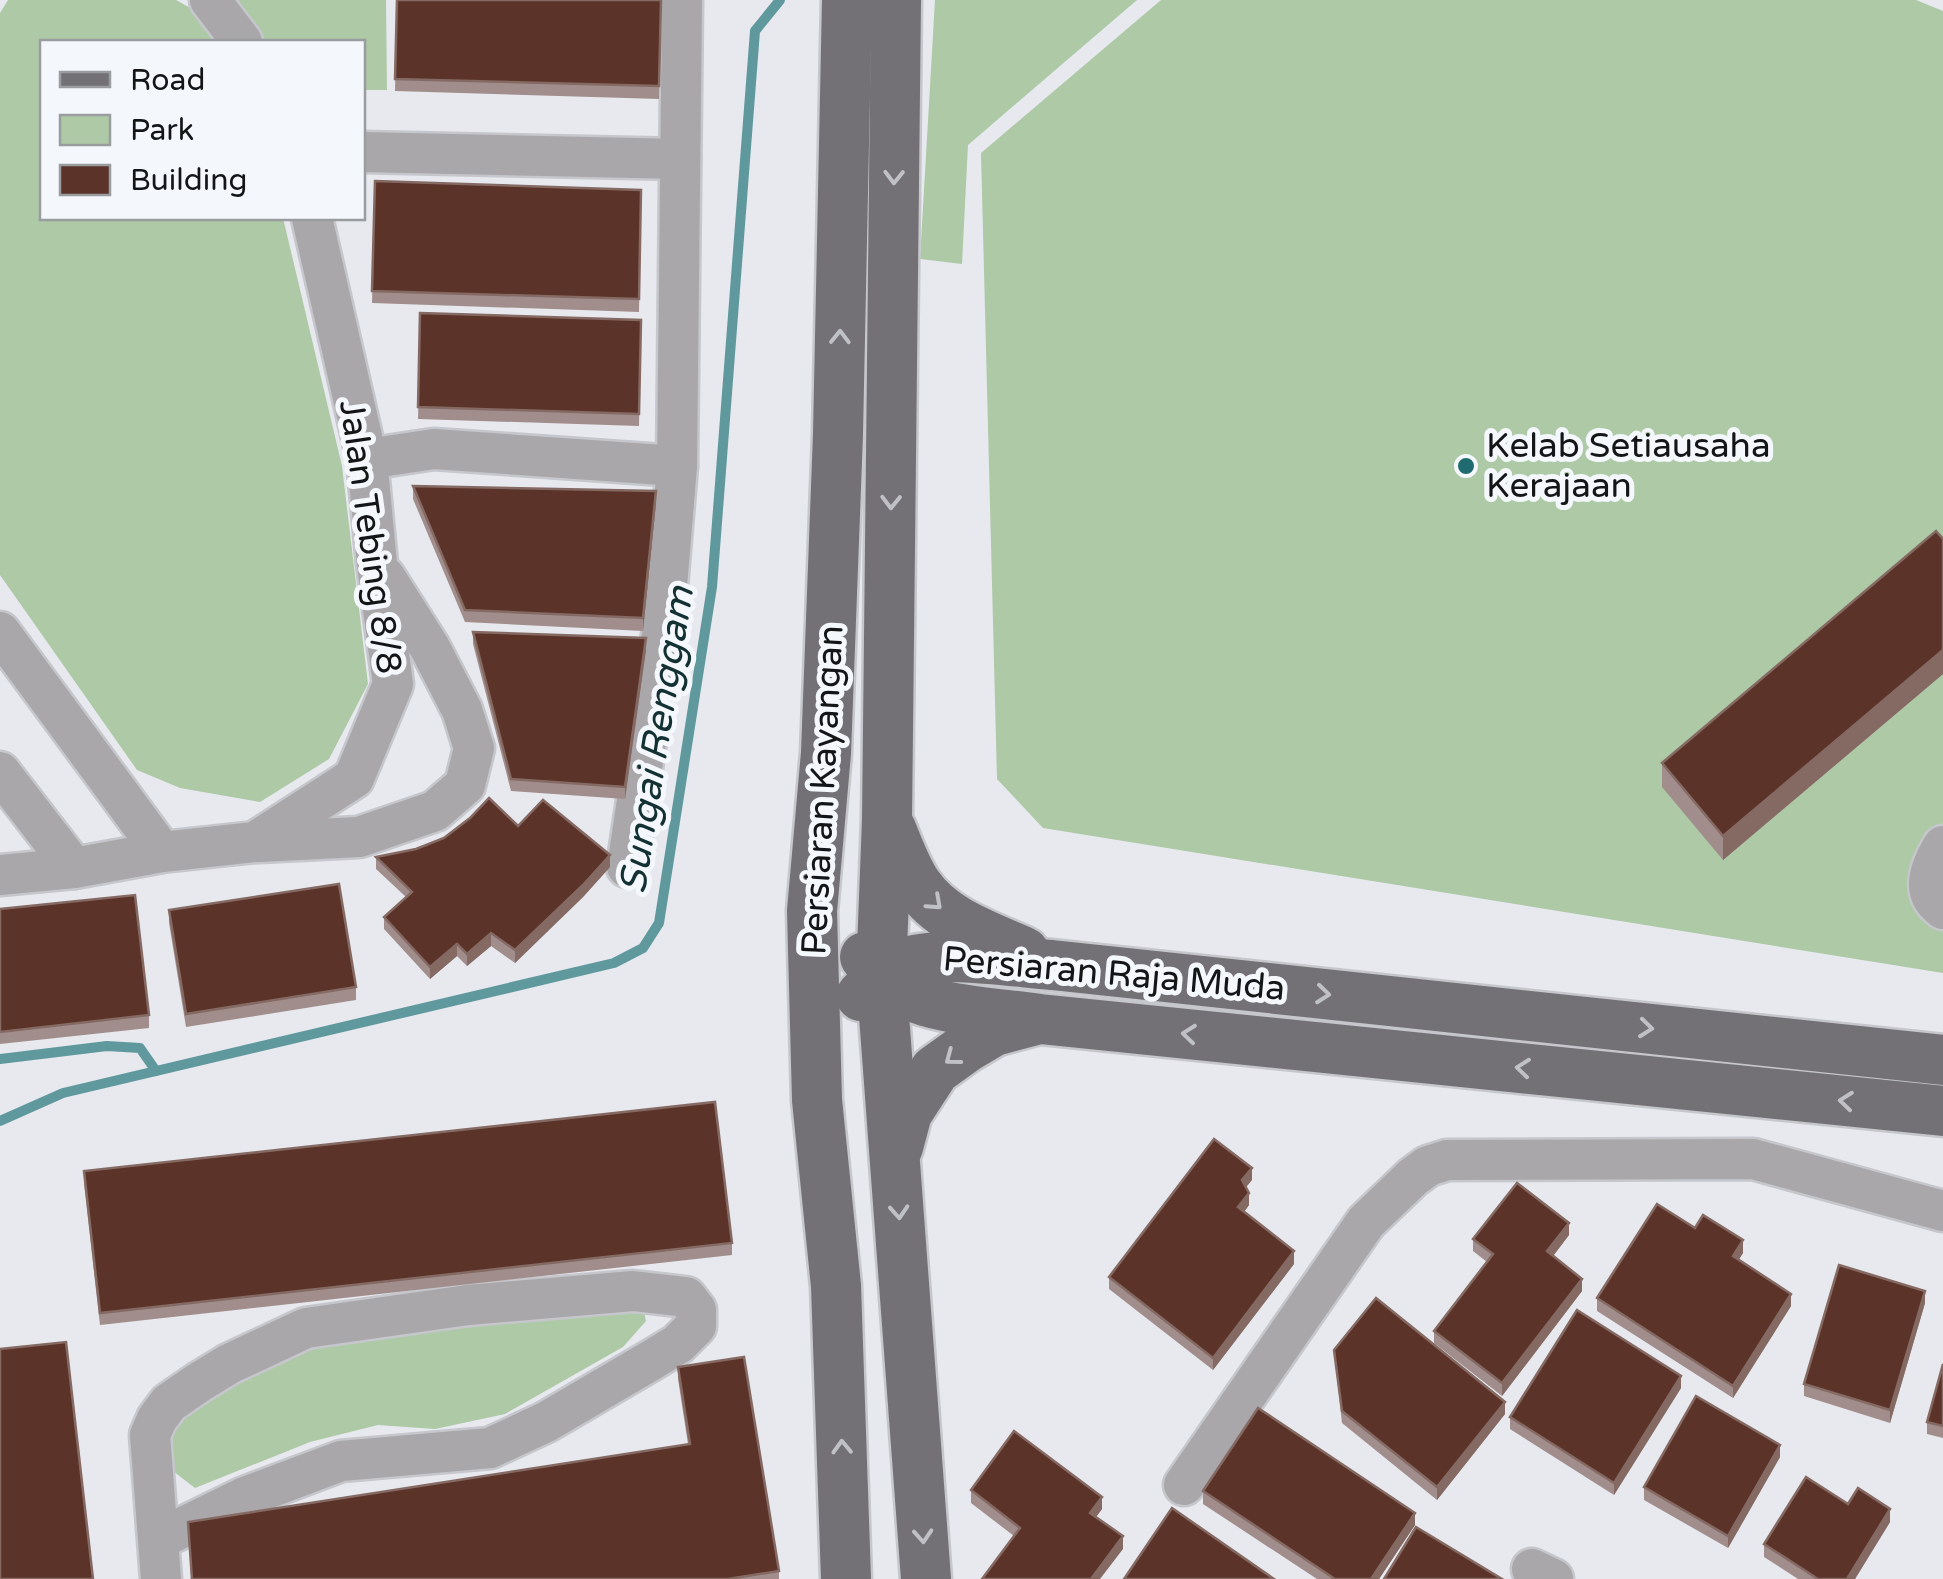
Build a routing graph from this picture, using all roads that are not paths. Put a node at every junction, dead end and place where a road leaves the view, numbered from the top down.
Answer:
1 (210, 0) edge
2 (682, 0) edge
3 (847, 0) edge
4 (896, 0) edge
5 (240, 40) edge
6 (365, 152) edge
7 (680, 159) junction
8 (312, 220) edge
9 (368, 459) junction
10 (677, 466) junction
11 (377, 564) junction
12 (0, 632) edge
13 (826, 754) junction
14 (0, 772) edge
15 (887, 820) junction
16 (255, 842) junction
17 (1943, 846) edge
18 (162, 852) junction
19 (74, 868) junction
20 (627, 868) dead end
21 (0, 875) edge
22 (1943, 910) edge
23 (1052, 965) junction
24 (881, 976) junction
25 (1040, 1019) junction
26 (1943, 1060) edge
27 (1943, 1111) edge
28 (895, 1157) junction
29 (1943, 1210) edge
30 (836, 1286) junction
31 (1184, 1484) dead end
32 (159, 1539) junction
33 (161, 1579) edge
34 (846, 1579) edge
35 (926, 1579) edge

1 - 5 street
2 - 7 street
13 -> 3 main road, Persiaran Kayangan
4 -> 15 main road, Persiaran Kayangan
6 - 7 street
7 - 10 street
8 - 9 street, Jalan Tebing 8/8
9 - 10 street
9 - 11 street, Jalan Tebing 8/8
10 - 20 street
11 - 16 street, Jalan Tebing 8/8
11 - 16 street
12 - 18 street
13 - 24 main road
13 - 30 main road, Persiaran Kayangan
14 - 19 street
15 -> 23 main road
15 - 24 main road, Persiaran Kayangan
16 - 18 street, Jalan Tebing 8/8
17 - 22 street
18 - 19 street, Jalan Tebing 8/8
19 - 21 street, Jalan Tebing 8/8
23 - 24 main road, Persiaran Raja Muda
23 -> 26 main road, Persiaran Raja Muda
24 - 25 main road, Persiaran Raja Muda
24 - 28 main road, Persiaran Kayangan
24 - 30 main road
27 -> 25 main road, Persiaran Raja Muda
25 -> 28 main road
28 -> 35 main road, Persiaran Kayangan
29 - 31 street
34 -> 30 main road, Persiaran Kayangan
32 - 32 street
32 - 33 street

